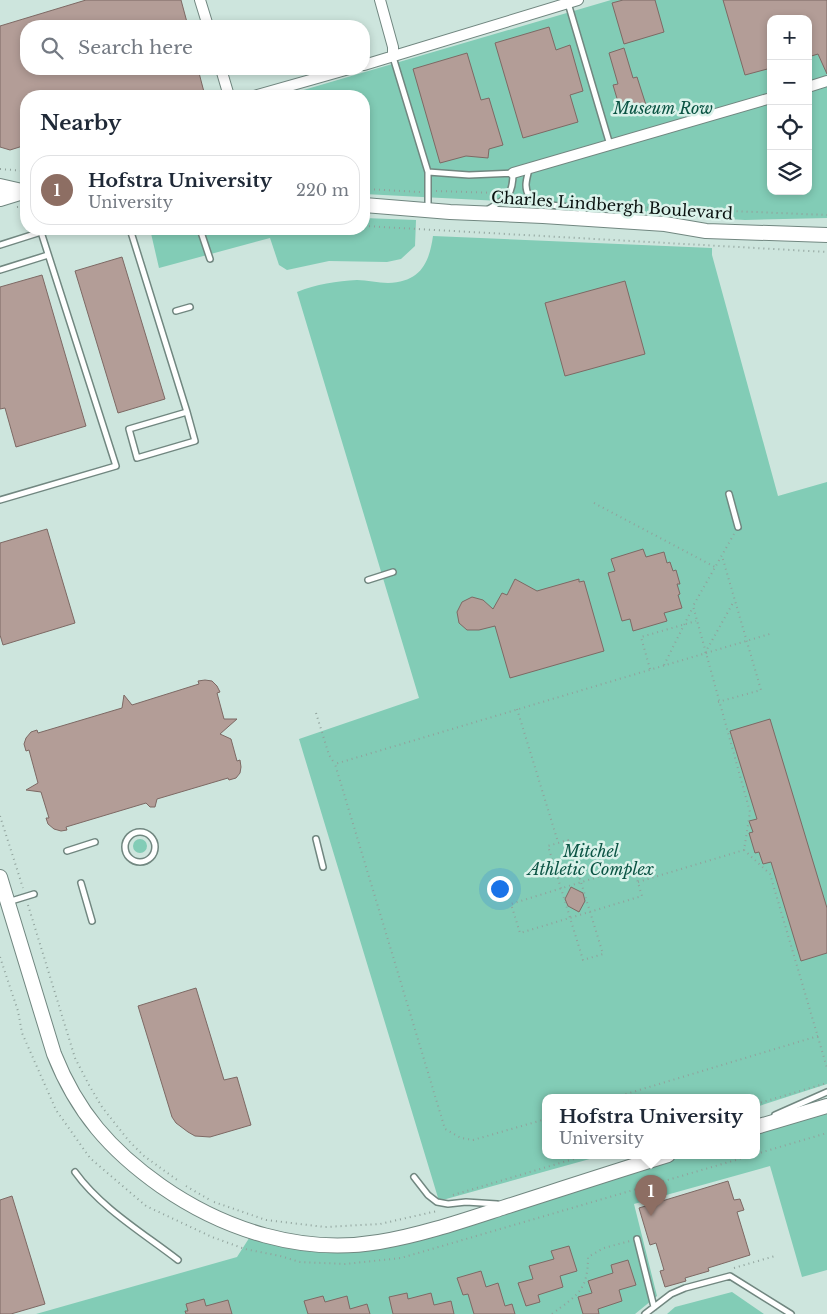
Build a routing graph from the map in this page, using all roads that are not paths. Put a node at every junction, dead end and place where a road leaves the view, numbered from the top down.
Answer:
1 (200, 0) edge
2 (380, 0) edge
3 (573, 2) edge
4 (206, 20) edge
5 (393, 56) junction
6 (370, 63) edge
7 (223, 75) edge
8 (328, 75) edge
9 (827, 81) edge
10 (812, 86) edge
11 (227, 90) edge
12 (275, 90) edge
13 (767, 99) edge
14 (610, 146) junction
15 (529, 168) junction
16 (428, 172) junction
17 (513, 173) junction
18 (0, 186) edge
19 (20, 190) edge
20 (20, 192) edge
21 (0, 199) edge
22 (370, 205) edge
23 (428, 210) junction
24 (482, 213) junction
25 (588, 218) junction
26 (827, 227) edge
27 (804, 234) junction
28 (27, 235) edge
29 (42, 235) edge
30 (132, 235) edge
31 (202, 235) edge
32 (827, 235) edge
33 (0, 245) edge
34 (48, 255) junction
35 (210, 259) dead end
36 (0, 270) edge
37 (190, 307) dead end
38 (176, 311) dead end
39 (187, 412) junction
40 (729, 494) dead end
41 (0, 500) edge
42 (738, 527) road end
43 (393, 572) dead end
44 (368, 580) dead end
45 (316, 839) dead end
46 (95, 842) dead end
47 (66, 851) dead end
48 (130, 859) joint
49 (323, 868) dead end
50 (0, 877) edge
51 (81, 883) dead end
52 (34, 894) dead end
53 (4, 904) edge
54 (92, 921) dead end
55 (827, 1092) edge
56 (827, 1106) edge
57 (760, 1121) edge
58 (760, 1126) edge
59 (655, 1159) edge
60 (75, 1172) dead end
61 (414, 1177) dead end
62 (510, 1205) junction
63 (637, 1239) road end
64 (178, 1260) dead end
65 (654, 1307) junction
66 (645, 1314) edge
67 (791, 1314) edge

1 - 4 street
2 - 5 street
3 - 5 street
3 - 14 lane
5 - 6 street
5 - 16 lane
7 - 11 street
8 - 12 street
9 - 10 street
13 - 14 street
14 - 15 street
15 - 17 street
15 - 25 lane
16 - 17 lane
16 - 23 lane
17 - 24 lane
18 - 19 street
20 - 21 street
22 - 23 street, Charles Lindbergh Boulevard
23 - 24 street, Charles Lindbergh Boulevard
24 - 25 street, Charles Lindbergh Boulevard
25 - 27 street, Charles Lindbergh Boulevard
26 - 27 lane
27 - 32 street, Charles Lindbergh Boulevard
28 - 33 lane
29 - 34 lane
30 - 39 lane
31 - 35 lane
34 - 36 lane
34 - 41 lane
37 - 38 lane
39 - 39 lane
40 - 42 lane
43 - 44 lane
45 - 49 lane
46 - 47 lane
48 - 48 lane
50 - 53 street
51 - 54 lane
52 - 53 lane
53 - 62 street
55 - 57 lane
56 - 58 street
59 - 62 street
60 - 64 lane
61 - 62 lane
63 - 65 lane
65 - 66 lane
65 - 67 lane

